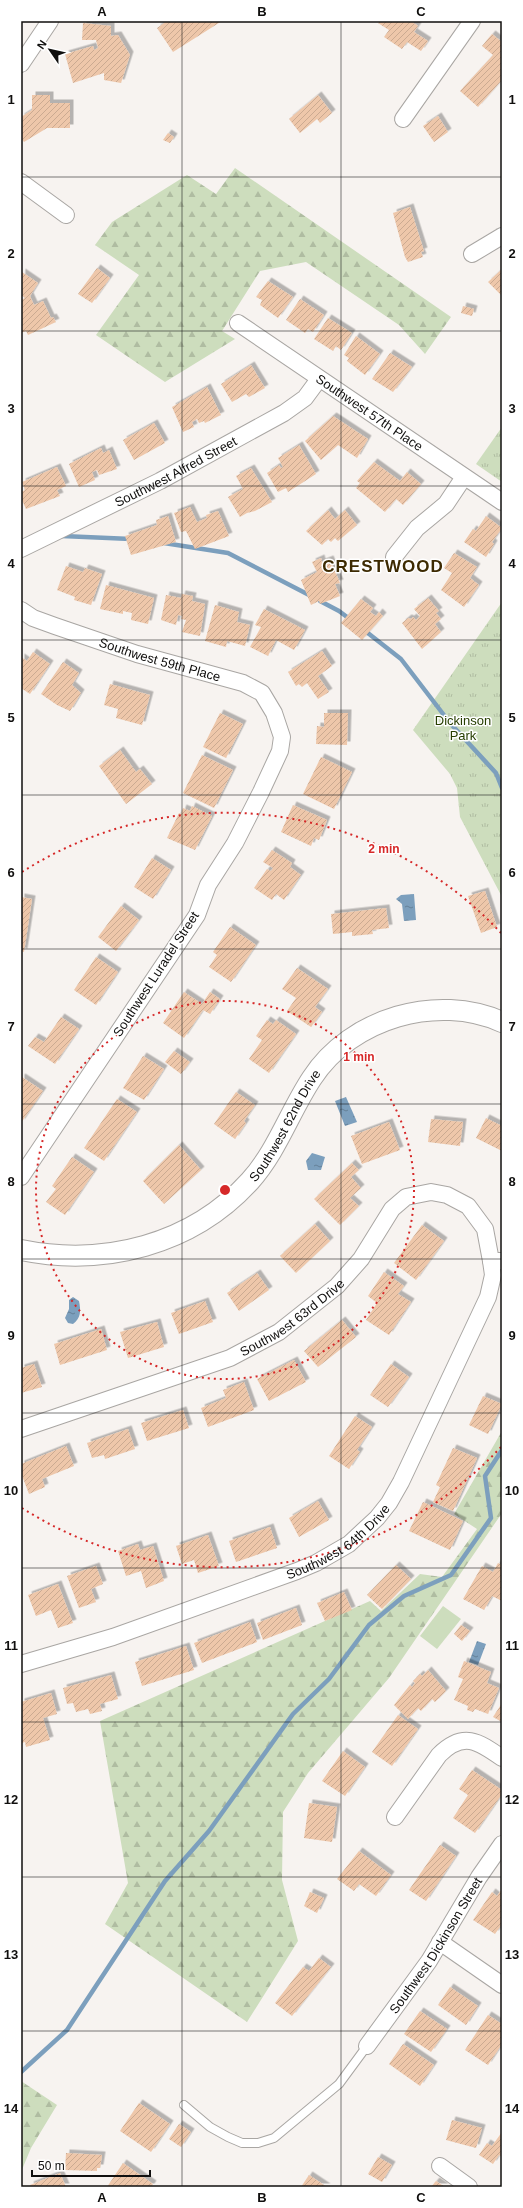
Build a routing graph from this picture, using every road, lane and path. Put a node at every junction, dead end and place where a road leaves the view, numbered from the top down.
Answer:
1 (50, 21) edge
2 (472, 21) edge
3 (21, 64) edge
4 (403, 119) dead end
5 (21, 182) edge
6 (66, 215) dead end
7 (502, 236) edge
8 (472, 254) dead end
9 (238, 323) dead end
10 (319, 379) junction
11 (464, 477) junction
12 (502, 502) edge
13 (21, 549) edge
14 (394, 558) dead end
15 (21, 610) edge
16 (242, 683) joint
17 (502, 1022) edge
18 (21, 1177) edge
19 (21, 1250) edge
20 (496, 1261) edge
21 (21, 1429) edge
22 (21, 1664) edge
23 (502, 1758) edge
24 (395, 1817) dead end
25 (502, 1844) edge
26 (440, 1942) junction
27 (502, 1985) edge
28 (367, 2046) joint
29 (184, 2105) dead end
30 (440, 2166) dead end
31 (469, 2187) edge

1 - 3 street
2 - 4 street
5 - 6 street
7 - 8 street
9 - 10 street, Southwest 57th Place
10 - 11 street, Southwest 57th Place
10 - 13 street, Southwest Alfred Street
11 - 12 street, Southwest 57th Place
11 - 14 street
15 - 16 street, Southwest 59th Place
16 - 18 street, Southwest Luradel Street
17 - 19 street, Southwest 62nd Drive
20 - 21 street, Southwest 63rd Drive
20 - 22 street, Southwest 64th Drive
23 - 24 street
25 - 26 street, Southwest Dickinson Street
26 - 27 street
26 - 28 street, Southwest Dickinson Street
28 - 29 lane
30 - 31 street

